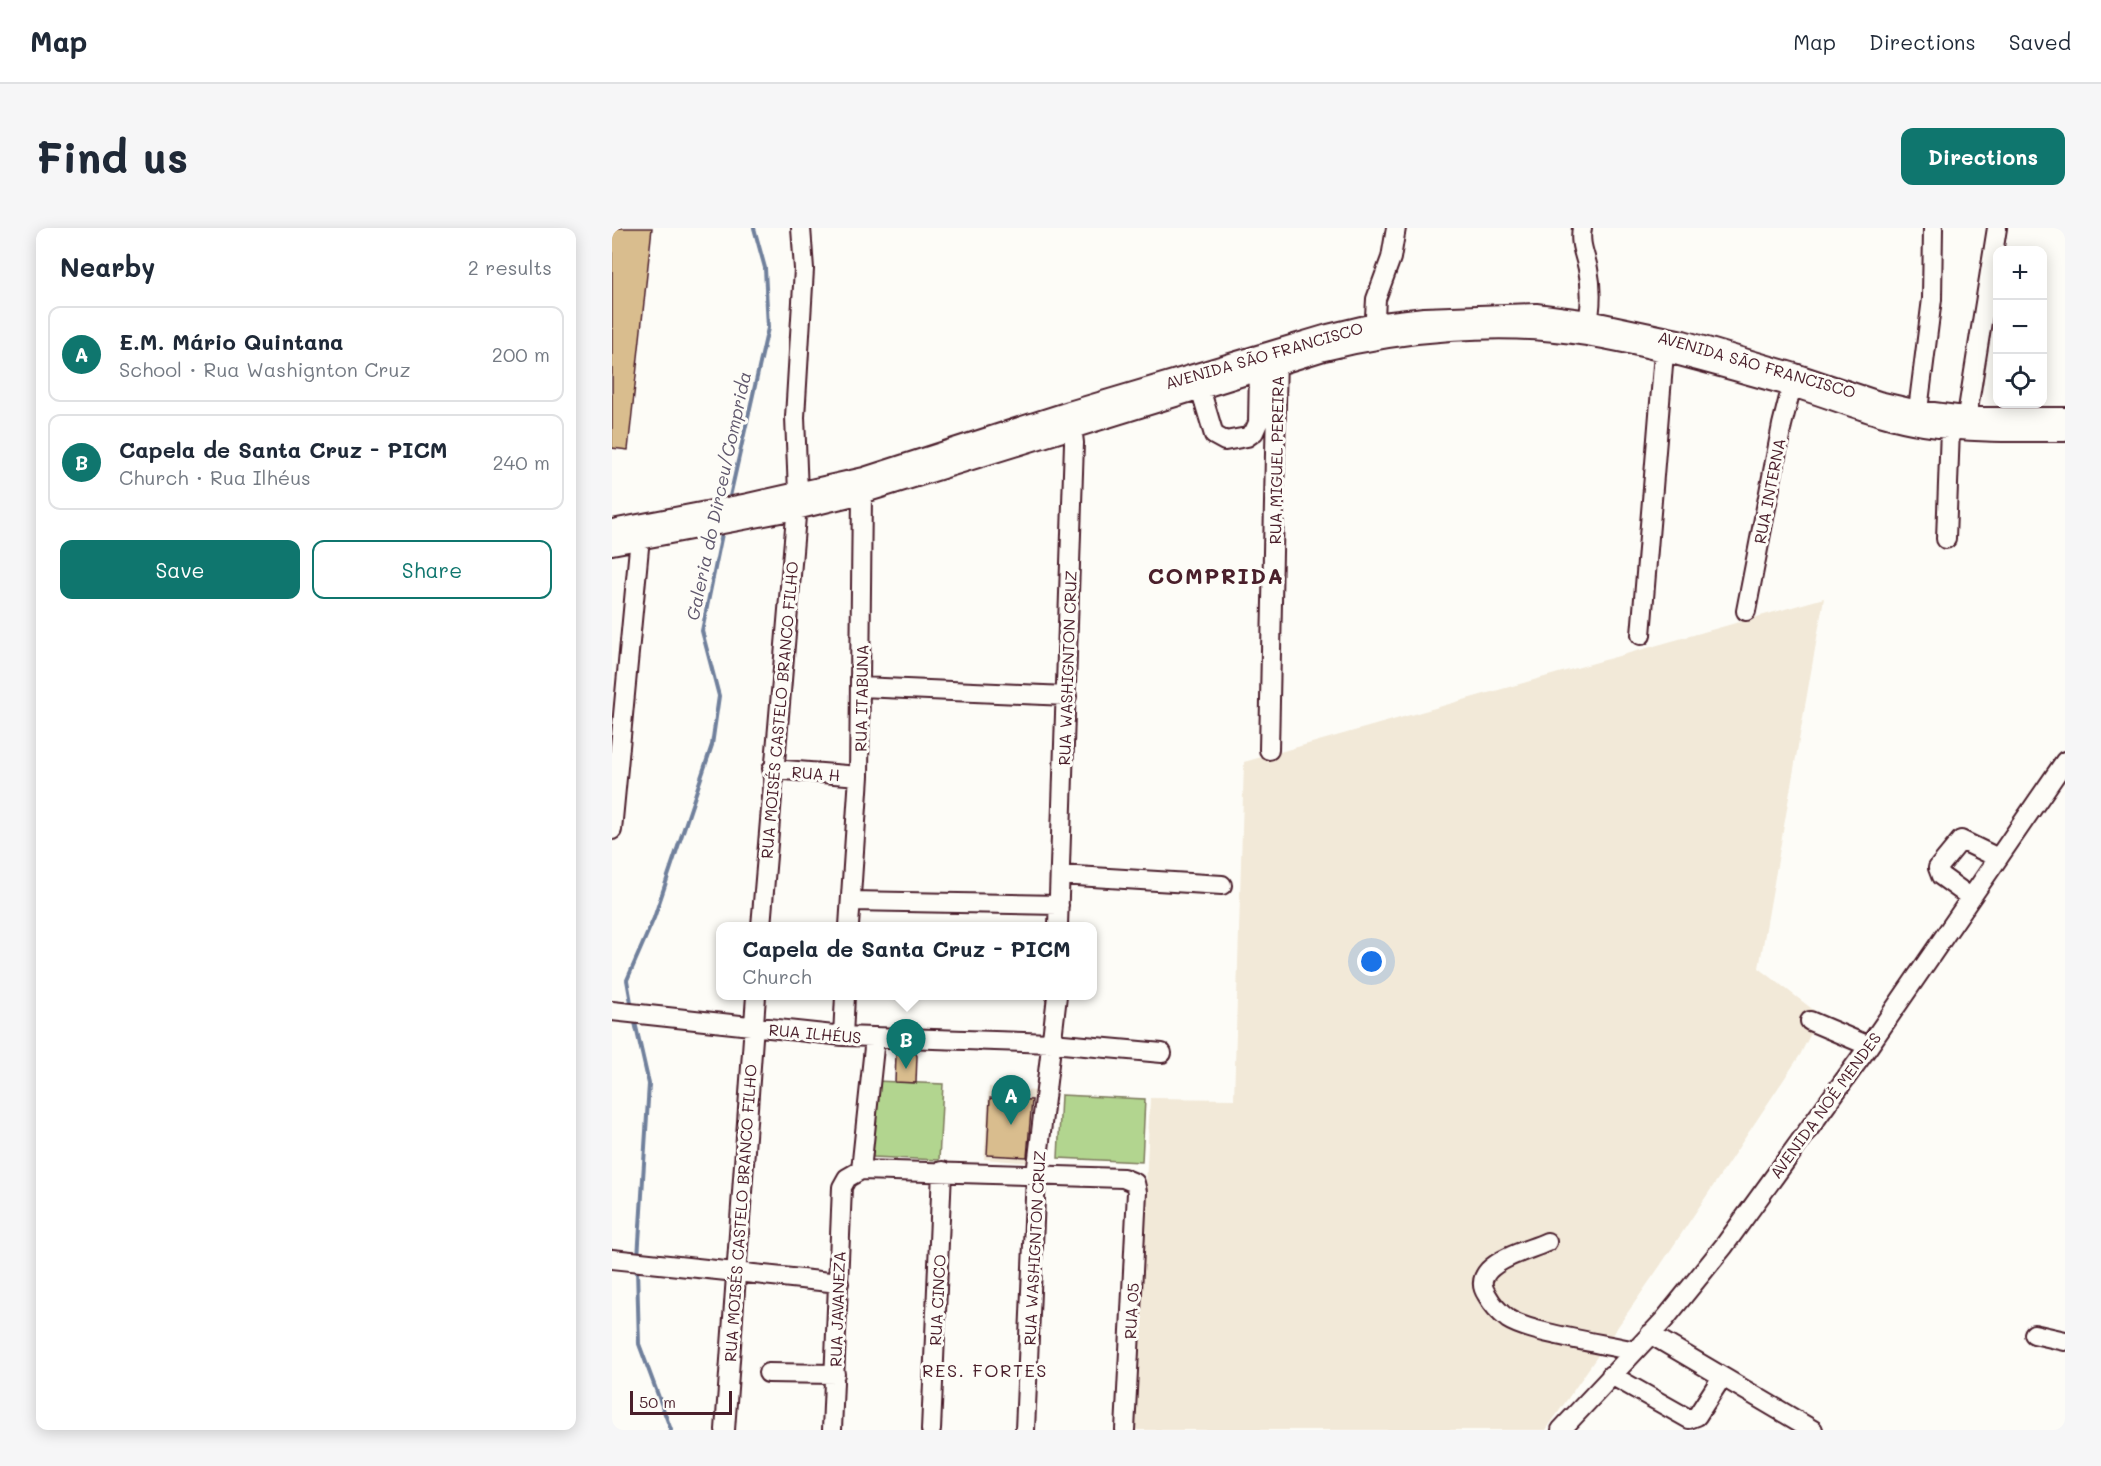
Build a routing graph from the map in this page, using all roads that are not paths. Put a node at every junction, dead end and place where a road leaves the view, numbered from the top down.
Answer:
1 (801, 228) edge
2 (1396, 228) edge
3 (1582, 228) edge
4 (1933, 228) edge
5 (1997, 228) edge
6 (1587, 328) junction
7 (1374, 331) junction
8 (1664, 353) junction
9 (1277, 357) junction
10 (1259, 370) junction
11 (1793, 380) junction
12 (1192, 385) junction
13 (1918, 410) junction
14 (2065, 417) edge
15 (1071, 419) junction
16 (1961, 425) junction
17 (2065, 432) edge
18 (862, 494) junction
19 (797, 502) junction
20 (612, 529) edge
21 (641, 531) junction
22 (1946, 539) dead end
23 (612, 545) edge
24 (1746, 610) dead end
25 (1641, 635) dead end
26 (861, 687) junction
27 (1067, 696) junction
28 (1269, 750) dead end
29 (2065, 761) edge
30 (615, 768) edge
31 (772, 769) junction
32 (860, 776) junction
33 (612, 830) edge
34 (1998, 858) junction
35 (1060, 875) junction
36 (1222, 885) dead end
37 (1970, 897) junction
38 (851, 901) junction
39 (1059, 905) junction
40 (761, 922) edge
41 (849, 922) edge
42 (1058, 922) edge
43 (756, 1000) edge
44 (845, 1000) edge
45 (1057, 1000) edge
46 (626, 1013) edge
47 (1810, 1021) dead end
48 (753, 1027) junction
49 (843, 1036) junction
50 (875, 1038) junction
51 (1052, 1043) junction
52 (1869, 1046) junction
53 (1162, 1053) dead end
54 (861, 1170) junction
55 (942, 1171) junction
56 (1036, 1175) junction
57 (1547, 1242) dead end
58 (617, 1260) edge
59 (736, 1273) junction
60 (839, 1283) junction
61 (1650, 1334) junction
62 (2034, 1334) dead end
63 (2065, 1341) edge
64 (1634, 1351) junction
65 (768, 1373) dead end
66 (835, 1374) junction
67 (1611, 1375) junction
68 (1722, 1377) junction
69 (725, 1430) edge
70 (832, 1430) edge
71 (931, 1430) edge
72 (1025, 1430) edge
73 (1125, 1430) edge
74 (1561, 1430) edge
75 (1813, 1430) edge

1 - 19 street, RUA MOISÉS CASTELO BRANCO FILHO
2 - 7 street
3 - 6 street
4 - 13 street
5 - 16 street
6 - 7 street, AVENIDA SÃO FRANCISCO
6 - 8 street, AVENIDA SÃO FRANCISCO
6 - 11 street, AVENIDA SÃO FRANCISCO
7 - 9 street, AVENIDA SÃO FRANCISCO
8 - 11 street, AVENIDA SÃO FRANCISCO
8 - 25 street
9 - 10 street, AVENIDA SÃO FRANCISCO
9 - 12 street, AVENIDA SÃO FRANCISCO
9 - 28 street, RUA MIGUEL PEREIRA
10 - 12 street, AVENIDA SÃO FRANCISCO
10 - 12 street
11 - 13 street, AVENIDA SÃO FRANCISCO
11 - 16 street, AVENIDA SÃO FRANCISCO
11 - 24 street, RUA INTERNA
12 - 15 street, AVENIDA SÃO FRANCISCO
13 - 16 street, AVENIDA SÃO FRANCISCO
14 - 16 street, AVENIDA SÃO FRANCISCO
15 - 18 street, AVENIDA SÃO FRANCISCO
15 - 19 street, AVENIDA SÃO FRANCISCO
15 - 27 street, RUA WASHIGNTON CRUZ
16 - 17 street, AVENIDA SÃO FRANCISCO
16 - 22 street
18 - 19 street, AVENIDA SÃO FRANCISCO
18 - 26 street, RUA ITABUNA
19 - 21 street, AVENIDA SÃO FRANCISCO
19 - 31 street, RUA MOISÉS CASTELO BRANCO FILHO
20 - 21 street, AVENIDA SÃO FRANCISCO
21 - 23 street, AVENIDA SÃO FRANCISCO
21 - 30 street
26 - 27 street
26 - 32 street, RUA ITABUNA
27 - 35 street, RUA WASHIGNTON CRUZ
29 - 34 street, AVENIDA NOÉ MENDES
30 - 33 street
31 - 32 street, RUA H
31 - 40 street, RUA MOISÉS CASTELO BRANCO FILHO
32 - 38 street, RUA ITABUNA
34 - 37 street, AVENIDA NOÉ MENDES
34 - 37 street
35 - 36 street
35 - 39 street, RUA WASHIGNTON CRUZ
37 - 52 street, AVENIDA NOÉ MENDES
38 - 39 street
38 - 41 street, RUA ITABUNA
39 - 42 street, RUA WASHIGNTON CRUZ
43 - 48 street, RUA MOISÉS CASTELO BRANCO FILHO
44 - 49 street
45 - 51 street, RUA WASHIGNTON CRUZ
46 - 48 street, RUA ILHÉUS
47 - 52 street
48 - 49 street, RUA ILHÉUS
48 - 59 street, RUA MOISÉS CASTELO BRANCO FILHO
49 - 50 street, RUA ILHÉUS
50 - 51 street, RUA ILHÉUS
50 - 54 street
51 - 53 street, RUA ILHÉUS
51 - 56 street, RUA WASHIGNTON CRUZ
52 - 61 street, AVENIDA NOÉ MENDES
54 - 55 street
54 - 60 street, RUA JAVANEZA
55 - 56 street
55 - 71 street, RUA CINCO
56 - 72 street, RUA WASHIGNTON CRUZ
56 - 73 street, RUA 05
57 - 64 street
58 - 59 street
59 - 60 street
59 - 69 street, RUA MOISÉS CASTELO BRANCO FILHO
60 - 66 street, RUA JAVANEZA
61 - 64 street, AVENIDA NOÉ MENDES
61 - 68 street
62 - 63 street
64 - 67 street, AVENIDA NOÉ MENDES
65 - 66 street
66 - 70 street, RUA JAVANEZA
67 - 68 street
67 - 74 street, AVENIDA NOÉ MENDES
68 - 75 street

